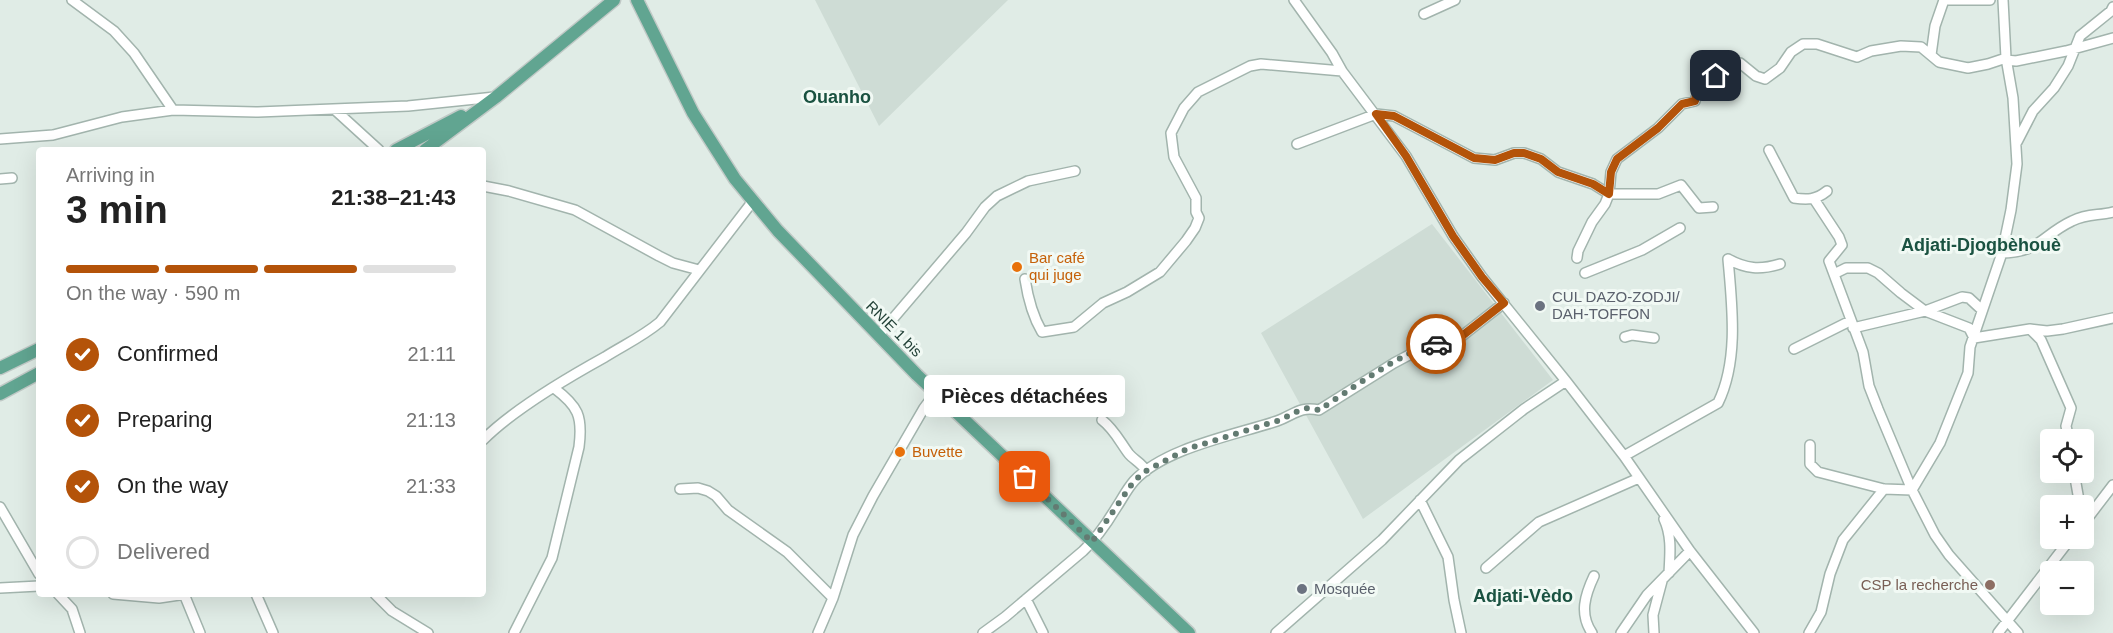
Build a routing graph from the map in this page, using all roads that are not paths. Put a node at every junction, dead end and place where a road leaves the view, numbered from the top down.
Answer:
1 (72, 0) edge
2 (614, 0) edge
3 (637, 0) edge
4 (1294, 0) edge
5 (1455, 0) edge
6 (1944, 0) edge
7 (1948, 0) edge
8 (1990, 0) edge
9 (2003, 0) edge
10 (2113, 7) edge
11 (1424, 14) dead end
12 (2113, 38) edge
13 (2076, 48) junction
14 (1930, 55) junction
15 (2006, 59) junction
16 (1342, 71) junction
17 (496, 97) junction
18 (334, 109) junction
19 (174, 110) junction
20 (1376, 114) junction
21 (0, 139) edge
22 (1298, 144) dead end
23 (2016, 144) junction
24 (376, 147) edge
25 (402, 147) edge
26 (429, 147) edge
27 (1768, 150) dead end
28 (1075, 171) dead end
29 (12, 178) dead end
30 (0, 179) edge
31 (486, 187) edge
32 (1827, 191) dead end
33 (1609, 194) junction
34 (1814, 199) junction
35 (753, 201) junction
36 (1713, 207) dead end
37 (2113, 212) edge
38 (1680, 228) dead end
39 (2002, 254) junction
40 (1577, 258) dead end
41 (1780, 264) dead end
42 (699, 270) junction
43 (1585, 273) dead end
44 (1834, 274) junction
45 (1025, 279) dead end
46 (1504, 303) junction
47 (1982, 310) junction
48 (1925, 311) junction
49 (2113, 318) edge
50 (1852, 325) junction
51 (2030, 328) junction
52 (879, 335) junction
53 (1625, 337) dead end
54 (1654, 338) dead end
55 (1974, 338) junction
56 (1794, 349) dead end
57 (36, 350) edge
58 (0, 368) edge
59 (36, 375) edge
60 (1566, 381) junction
61 (554, 388) junction
62 (936, 392) junction
63 (0, 394) edge
64 (1102, 420) dead end
65 (2067, 429) edge
66 (486, 437) edge
67 (1810, 445) dead end
68 (1624, 456) junction
69 (1146, 471) junction
70 (1639, 478) junction
71 (2113, 485) edge
72 (680, 489) dead end
73 (1884, 489) junction
74 (1912, 490) junction
75 (1420, 500) junction
76 (0, 507) edge
77 (1659, 507) junction
78 (2094, 510) edge
79 (1092, 542) junction
80 (2063, 549) edge
81 (1690, 550) junction
82 (1486, 568) dead end
83 (36, 570) edge
84 (1594, 576) dead end
85 (1666, 576) junction
86 (36, 586) edge
87 (0, 588) edge
88 (61, 597) edge
89 (148, 597) edge
90 (166, 597) edge
91 (186, 597) edge
92 (257, 597) edge
93 (378, 597) edge
94 (833, 598) junction
95 (1026, 599) junction
96 (2008, 620) junction
97 (80, 633) edge
98 (200, 633) edge
99 (273, 633) edge
100 (428, 633) edge
101 (514, 633) edge
102 (818, 633) edge
103 (983, 633) edge
104 (1043, 633) edge
105 (1189, 633) edge
106 (1276, 633) edge
107 (1461, 633) edge
108 (1592, 633) edge
109 (1621, 633) edge
110 (1653, 633) edge
111 (1754, 633) edge
112 (1809, 633) edge
113 (1998, 633) edge
114 (2018, 633) edge

1 - 19 street
2 - 17 main road
3 - 35 main road, RNIE 1 bis
4 - 16 street
5 - 11 street
6 - 14 street
7 - 8 street
9 - 15 street
10 - 13 street
12 - 13 street
13 - 15 street
13 - 23 street
14 - 15 street
14 - 33 street
15 - 23 street
16 - 20 street
16 - 45 street
17 - 18 street
17 - 25 main road
17 - 26 main road
18 - 19 street
18 - 24 street
19 - 21 street
20 - 22 street
20 - 33 street
20 - 46 street
23 - 39 street
27 - 34 street
28 - 52 street
29 - 30 street
31 - 42 street
32 - 34 street
33 - 36 street
33 - 40 street
34 - 44 street
35 - 42 street
35 - 52 main road, RNIE 1 bis
37 - 39 street
38 - 43 street
39 - 47 street
41 - 68 street
42 - 61 street
44 - 48 street
44 - 50 street
46 - 60 street
46 - 69 street
47 - 48 street
47 - 55 street
48 - 50 street
48 - 55 street
49 - 51 street
50 - 56 street
50 - 74 street
51 - 55 street
51 - 65 street
52 - 62 main road, RNIE 1 bis
53 - 54 street
55 - 74 street
57 - 58 main road
59 - 63 main road
60 - 68 street
60 - 75 street
61 - 66 street
61 - 101 street
62 - 79 main road, RNIE 1 bis
62 - 94 street
64 - 69 street
67 - 73 street
68 - 70 street
69 - 79 street
70 - 77 street
70 - 82 street
71 - 78 street
72 - 94 street
73 - 74 street
73 - 112 street
74 - 96 street
75 - 106 street
75 - 107 street
76 - 83 street
77 - 81 street
77 - 85 street
79 - 95 street
79 - 105 main road, RNIE 1 bis
80 - 96 street
81 - 85 street
81 - 111 street
84 - 108 street
85 - 109 street
85 - 110 street
86 - 87 street
88 - 97 street
89 - 90 street
91 - 98 street
92 - 99 street
93 - 100 street
94 - 102 street
95 - 103 street
95 - 104 street
96 - 113 street
96 - 114 street

